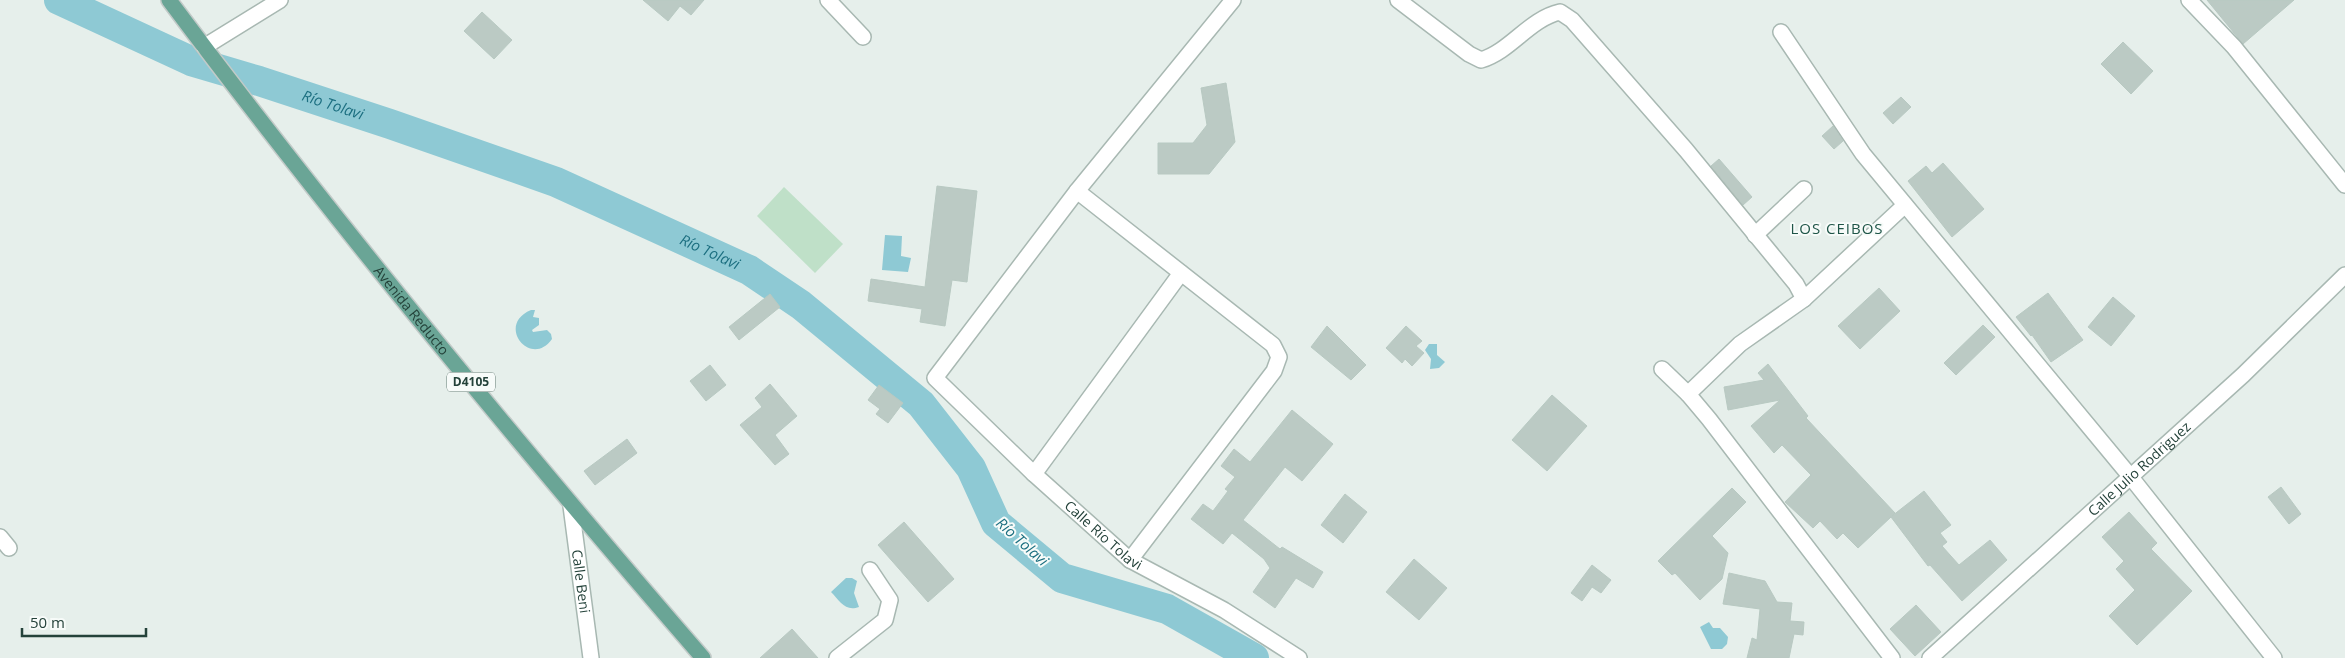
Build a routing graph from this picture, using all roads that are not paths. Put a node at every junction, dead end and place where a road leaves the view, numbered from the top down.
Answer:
1 (169, 0) edge
2 (280, 0) edge
3 (828, 0) edge
4 (1232, 0) edge
5 (1398, 0) edge
6 (2189, 0) edge
7 (1781, 32) dead end
8 (863, 38) dead end
9 (207, 52) junction
10 (2345, 185) edge
11 (1804, 189) dead end
12 (1077, 191) junction
13 (1905, 205) junction
14 (1755, 235) junction
15 (1181, 273) junction
16 (2345, 275) edge
17 (1804, 299) junction
18 (1662, 369) dead end
19 (1688, 394) junction
20 (1034, 474) junction
21 (2130, 476) junction
22 (571, 506) junction
23 (1130, 560) junction
24 (870, 570) dead end
25 (591, 658) edge
26 (703, 658) edge
27 (838, 658) edge
28 (1299, 658) edge
29 (1892, 658) edge
30 (1930, 658) edge
31 (2274, 658) edge

1 - 9 main road, Avenida Reducto / D4105
2 - 9 street
3 - 8 street
4 - 12 street
5 - 14 street
6 - 10 street
7 - 13 street
9 - 22 main road, Avenida Reducto / D4105
11 - 14 street
12 - 15 street
12 - 20 street, Calle Río Tolavi
13 - 17 street
13 - 21 street
14 - 17 street
15 - 20 street
15 - 23 street
16 - 21 street, Calle Julio Rodriguez
17 - 19 street
18 - 19 street
19 - 29 street
20 - 23 street, Calle Río Tolavi
21 - 30 street, Calle Julio Rodriguez
21 - 31 street
22 - 25 street, Calle Beni
22 - 26 main road, Avenida Reducto / D4105
23 - 28 street, Calle Río Tolavi
24 - 27 street

